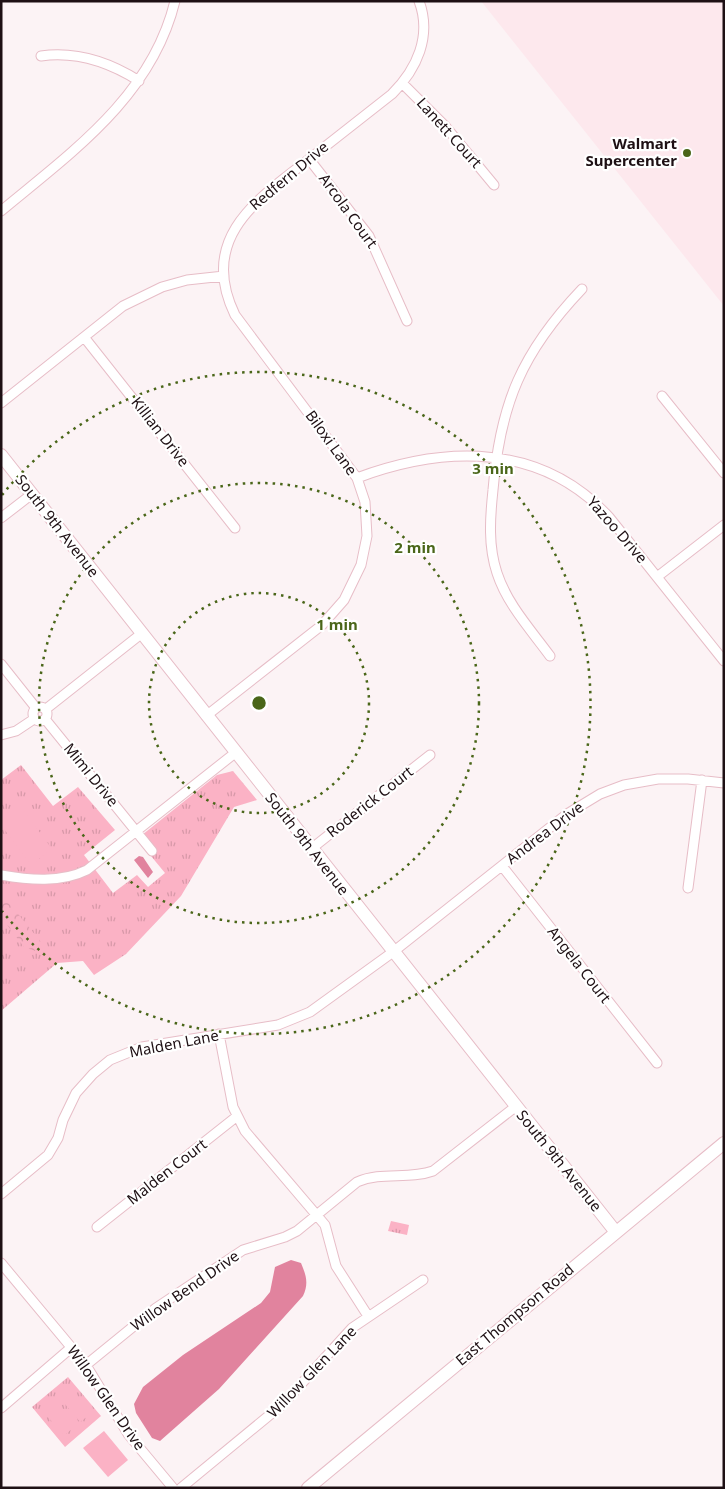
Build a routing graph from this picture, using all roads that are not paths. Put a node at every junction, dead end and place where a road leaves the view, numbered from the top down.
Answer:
1 (175, 1) edge
2 (419, 1) edge
3 (41, 56) dead end
4 (139, 80) junction
5 (402, 83) junction
6 (309, 159) junction
7 (494, 185) dead end
8 (1, 211) edge
9 (224, 276) junction
10 (582, 289) dead end
11 (407, 321) dead end
12 (84, 337) junction
13 (662, 396) dead end
14 (1, 403) edge
15 (1, 455) edge
16 (495, 458) junction
17 (724, 473) edge
18 (357, 478) junction
19 (32, 494) junction
20 (1, 518) edge
21 (724, 525) edge
22 (235, 528) dead end
23 (657, 577) junction
24 (142, 634) junction
25 (550, 656) dead end
26 (724, 661) edge
27 (1, 664) edge
28 (36, 708) junction
29 (46, 709) junction
30 (206, 716) junction
31 (34, 718) junction
32 (45, 719) junction
33 (1, 734) edge
34 (235, 753) junction
35 (430, 755) dead end
36 (702, 780) junction
37 (724, 783) edge
38 (136, 832) junction
39 (311, 849) junction
40 (152, 850) dead end
41 (502, 866) junction
42 (1, 875) edge
43 (688, 888) dead end
44 (393, 952) junction
45 (219, 1034) junction
46 (657, 1063) dead end
47 (515, 1107) junction
48 (236, 1117) junction
49 (724, 1143) edge
50 (1, 1194) edge
51 (317, 1215) junction
52 (97, 1227) dead end
53 (615, 1231) junction
54 (1, 1263) edge
55 (423, 1280) dead end
56 (368, 1316) junction
57 (72, 1347) junction
58 (86, 1365) junction
59 (1, 1408) edge
60 (173, 1488) edge
61 (181, 1488) edge
62 (308, 1488) edge

1 - 4 street
2 - 5 street, Redfern Drive
3 - 4 street
4 - 8 street
5 - 6 street, Redfern Drive
5 - 7 street, Lanett Court
6 - 9 street, Redfern Drive
6 - 11 street, Arcola Court
9 - 12 street
9 - 18 street, Biloxi Lane
10 - 16 street
12 - 14 street
12 - 22 street, Killian Drive
13 - 17 street
15 - 19 street, South 9th Avenue
16 - 18 street, Yazoo Drive
16 - 23 street, Yazoo Drive
16 - 25 street
18 - 30 street, Biloxi Lane
19 - 20 street
19 - 24 street, South 9th Avenue
21 - 23 street
23 - 26 street, Yazoo Drive
24 - 29 street
24 - 30 street, South 9th Avenue
27 - 28 street
28 - 29 street
28 - 31 street
29 - 32 street
30 - 34 street, South 9th Avenue
31 - 32 street
31 - 33 street
32 - 38 street, Mimi Drive
34 - 38 street
34 - 39 street, South 9th Avenue
35 - 39 street, Roderick Court
36 - 37 street, Andrea Drive
36 - 41 street, Andrea Drive
36 - 43 street
38 - 40 street, Mimi Drive
38 - 42 street
39 - 44 street, South 9th Avenue
41 - 44 street, Andrea Drive
41 - 46 street, Angela Court
44 - 45 street, Malden Lane
44 - 47 street, South 9th Avenue
45 - 48 street
45 - 50 street, Malden Lane
47 - 51 street, Willow Bend Drive
47 - 53 street, South 9th Avenue
48 - 51 street
48 - 52 street, Malden Court
49 - 53 street, East Thompson Road
51 - 56 street
51 - 58 street, Willow Bend Drive
53 - 62 street, East Thompson Road
54 - 57 street, Willow Glen Drive
55 - 56 street, Willow Glen Lane
56 - 61 street, Willow Glen Lane
57 - 58 street, Willow Glen Drive
57 - 59 street
58 - 60 street, Willow Glen Drive

